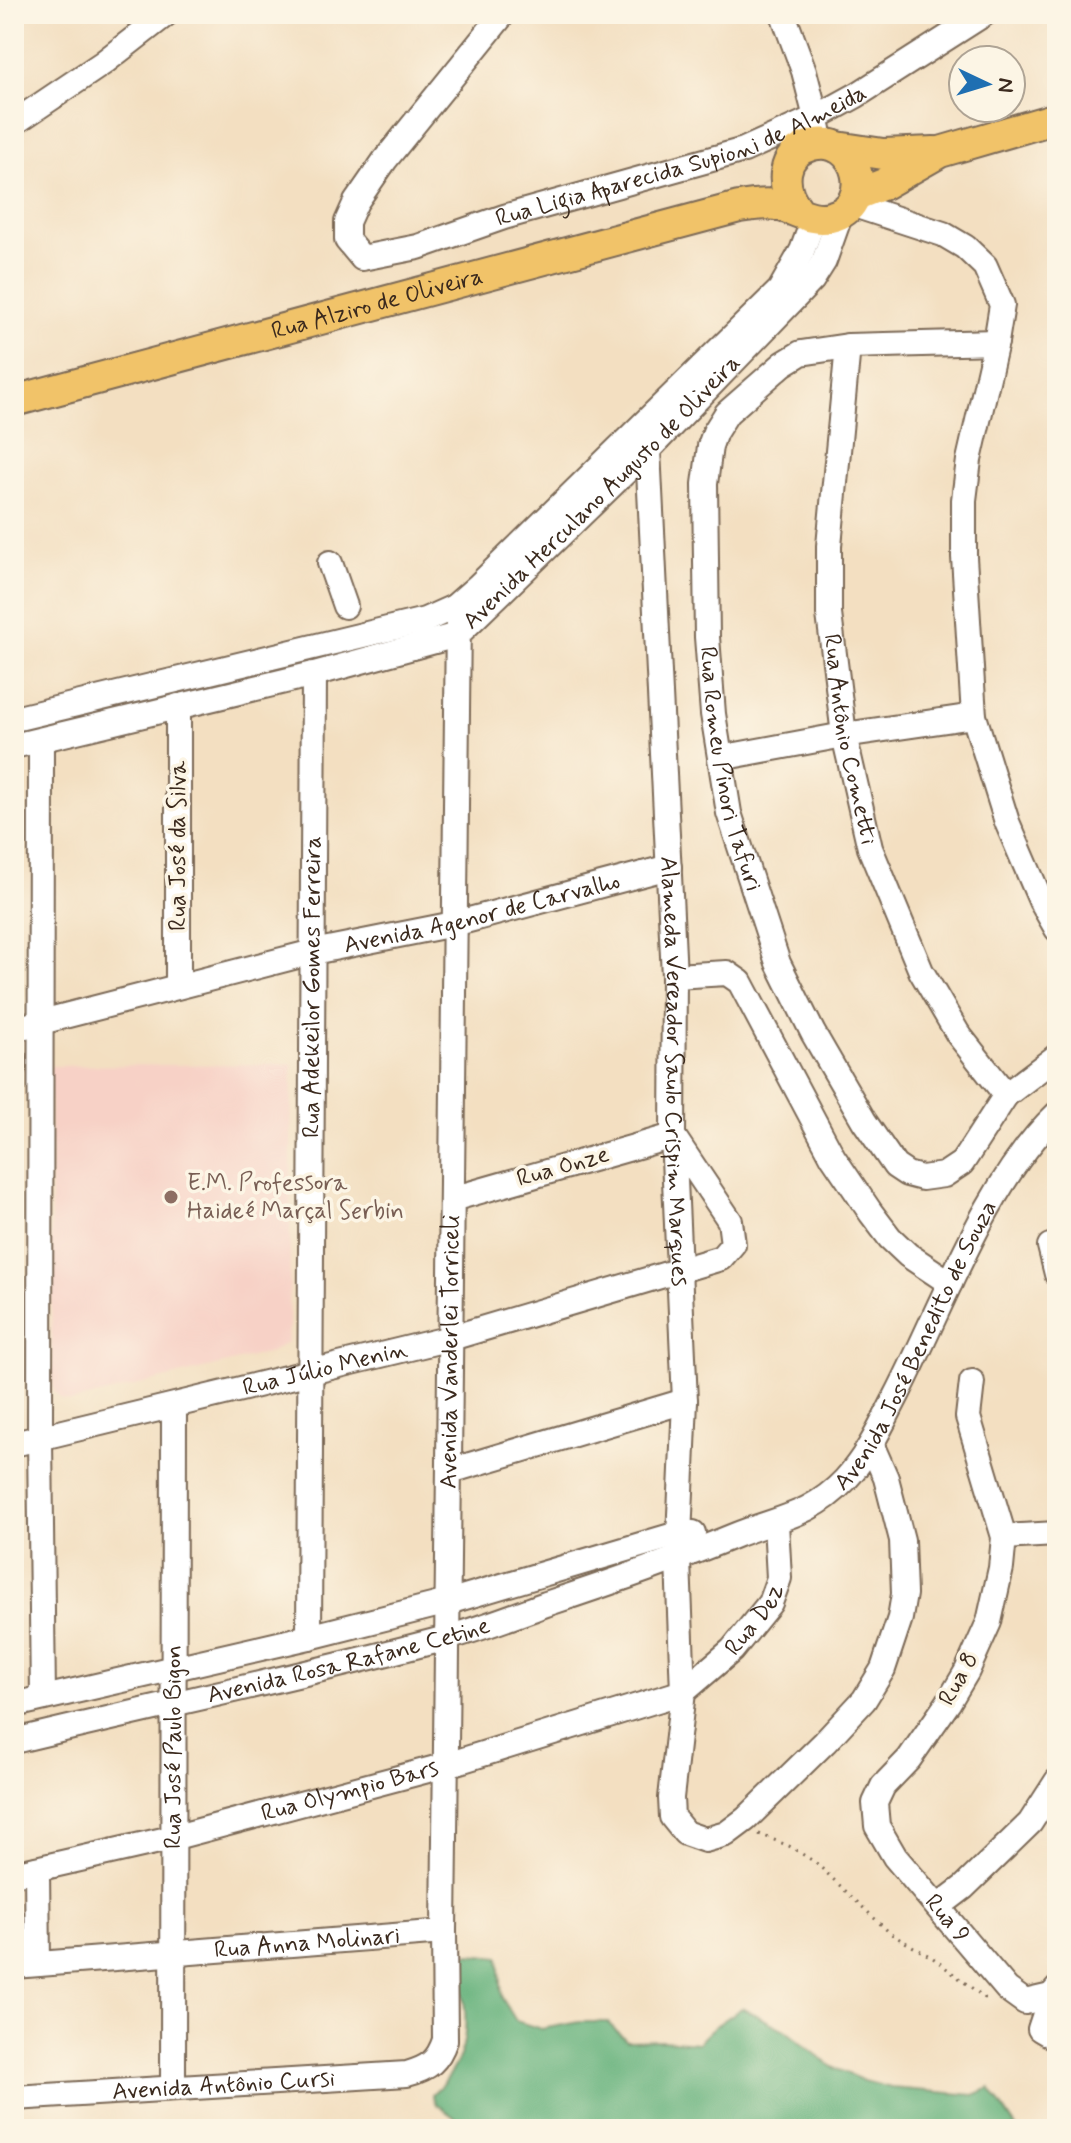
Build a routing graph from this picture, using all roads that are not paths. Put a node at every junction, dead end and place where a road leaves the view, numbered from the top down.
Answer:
1 (166, 14) edge
2 (503, 14) edge
3 (783, 14) edge
4 (984, 14) edge
5 (1057, 118) edge
6 (14, 123) edge
7 (826, 136) junction
8 (940, 152) junction
9 (789, 162) junction
10 (739, 207) junction
11 (832, 208) junction
12 (996, 342) junction
13 (848, 346) junction
14 (14, 401) edge
15 (648, 450) junction
16 (330, 563) dead end
17 (345, 606) dead end
18 (454, 607) junction
19 (457, 635) junction
20 (314, 674) junction
21 (178, 706) junction
22 (974, 716) junction
23 (14, 719) edge
24 (844, 735) junction
25 (41, 740) junction
26 (14, 746) edge
27 (720, 758) junction
28 (669, 867) junction
29 (454, 924) junction
30 (1057, 929) edge
31 (313, 952) junction
32 (674, 976) junction
33 (178, 985) junction
34 (40, 1021) junction
35 (14, 1029) edge
36 (1057, 1056) edge
37 (1006, 1095) junction
38 (1057, 1114) edge
39 (673, 1136) junction
40 (452, 1199) junction
41 (1050, 1246) dead end
42 (681, 1271) junction
43 (1057, 1274) edge
44 (950, 1283) junction
45 (451, 1338) junction
46 (311, 1372) junction
47 (972, 1382) dead end
48 (685, 1401) junction
49 (174, 1406) junction
50 (40, 1438) junction
51 (14, 1444) edge
52 (872, 1446) junction
53 (450, 1471) junction
54 (776, 1523) junction
55 (681, 1533) junction
56 (741, 1533) junction
57 (1057, 1534) edge
58 (1004, 1537) junction
59 (678, 1560) junction
60 (448, 1602) junction
61 (309, 1637) junction
62 (448, 1637) junction
63 (173, 1668) junction
64 (683, 1692) junction
65 (43, 1698) junction
66 (173, 1703) junction
67 (14, 1705) edge
68 (14, 1741) edge
69 (447, 1765) junction
70 (1057, 1781) edge
71 (875, 1803) joint
72 (172, 1838) junction
73 (26, 1871) edge
74 (939, 1906) junction
75 (444, 1932) junction
76 (171, 1953) junction
77 (26, 1965) edge
78 (1054, 1992) edge
79 (1049, 2034) edge
80 (432, 2065) joint
81 (173, 2087) junction
82 (14, 2098) edge

1 - 6 street
2 - 7 street, Rua Ligia Aparecida Supioni de Almeida
3 - 7 street
4 - 7 street, Rua Ligia Aparecida Supioni de Almeida
5 - 8 main road, Rua Alziro de Oliveira
7 - 8 main road, Rua Alziro de Oliveira
7 - 9 main road, Rua Alziro de Oliveira
7 - 11 main road
8 - 11 main road, Rua Alziro de Oliveira
9 - 10 main road, Rua Alziro de Oliveira
9 - 11 main road
10 - 11 main road, Rua Alziro de Oliveira
10 - 14 main road, Rua Alziro de Oliveira
11 - 12 street
11 - 15 street, Avenida Herculano Augusto de Oliveira
11 - 18 street, Avenida Herculano Augusto de Oliveira
12 - 13 street, Rua Romeu Pinori Tafuri
12 - 22 street
13 - 24 street, Rua Antônio Cometti
13 - 27 street, Rua Romeu Pinori Tafuri
15 - 19 street, Avenida Herculano Augusto de Oliveira
15 - 28 street, Alameda Vereador Saulo Crispim Marques
16 - 17 street
18 - 19 street, Avenida Vanderlei Torriceli
18 - 23 street, Avenida Herculano Augusto de Oliveira
19 - 20 street, Avenida Herculano Augusto de Oliveira
19 - 29 street, Avenida Vanderlei Torriceli
20 - 21 street, Avenida Herculano Augusto de Oliveira
20 - 31 street, Rua Adekeilor Gomes Ferreira
21 - 25 street, Avenida Herculano Augusto de Oliveira
21 - 33 street, Rua José da Silva
22 - 24 street
22 - 30 street
24 - 27 street
24 - 37 street, Rua Antônio Cometti
25 - 26 street, Avenida Herculano Augusto de Oliveira
25 - 34 street
27 - 37 street, Rua Romeu Pinori Tafuri
28 - 29 street, Avenida Agenor de Carvalho
28 - 32 street, Alameda Vereador Saulo Crispim Marques
29 - 31 street, Avenida Agenor de Carvalho
29 - 40 street, Avenida Vanderlei Torriceli
31 - 33 street, Avenida Agenor de Carvalho
31 - 46 street, Rua Adekeilor Gomes Ferreira
32 - 39 street, Alameda Vereador Saulo Crispim Marques
32 - 44 street
33 - 34 street, Avenida Agenor de Carvalho
34 - 35 street, Avenida Agenor de Carvalho
34 - 50 street
36 - 37 street, Rua Romeu Pinori Tafuri
38 - 44 street, Avenida José Benedito de Souza
39 - 40 street, Rua Onze
39 - 42 street, Alameda Vereador Saulo Crispim Marques
39 - 42 street, Rua Júlio Menin
40 - 45 street, Avenida Vanderlei Torriceli
41 - 43 street
42 - 45 street, Rua Júlio Menin
42 - 48 street, Alameda Vereador Saulo Crispim Marques
44 - 52 street, Avenida José Benedito de Souza
45 - 46 street, Rua Júlio Menin
45 - 53 street, Avenida Vanderlei Torriceli
46 - 49 street, Rua Júlio Menin
46 - 61 street, Rua Adekeilor Gomes Ferreira
47 - 58 street, Rua 8
48 - 53 street
48 - 55 street, Alameda Vereador Saulo Crispim Marques
49 - 50 street, Rua Júlio Menin
49 - 63 street, Rua José Paulo Bigon
50 - 51 street, Rua Júlio Menin
50 - 65 street
52 - 54 street, Avenida José Benedito de Souza
52 - 64 street, Alameda Vereador Saulo Crispim Marques
53 - 60 street, Avenida Vanderlei Torriceli
54 - 56 street, Avenida José Benedito de Souza
54 - 64 street, Rua Dez
55 - 56 street, Avenida José Benedito de Souza
55 - 59 street, Alameda Vereador Saulo Crispim Marques
55 - 60 street, Avenida Rosa Rafane Cetine
56 - 59 street, Avenida José Benedito de Souza
57 - 58 street
58 - 71 street, Rua 8
59 - 62 street, Avenida Rosa Rafane Cetine
59 - 64 street, Alameda Vereador Saulo Crispim Marques
60 - 61 street, Avenida Rosa Rafane Cetine
60 - 62 street, Avenida Vanderlei Torriceli
61 - 63 street, Avenida Rosa Rafane Cetine
62 - 66 street, Avenida Rosa Rafane Cetine
62 - 69 street, Avenida Vanderlei Torriceli
63 - 65 street, Avenida Rosa Rafane Cetine
63 - 66 street, Rua José Paulo Bigon
64 - 69 street, Rua Olympio Bars
65 - 67 street, Avenida Rosa Rafane Cetine
66 - 68 street, Avenida Rosa Rafane Cetine
66 - 72 street, Rua José Paulo Bigon
69 - 72 street, Rua Olympio Bars
69 - 75 street, Avenida Vanderlei Torriceli
70 - 74 street
71 - 74 street, Rua 9
72 - 73 street, Rua Olympio Bars
72 - 76 street, Rua José Paulo Bigon
73 - 77 street
74 - 78 street, Rua 9
75 - 76 street, Rua Anna Molinari
75 - 80 street, Avenida Vanderlei Torriceli
76 - 77 street, Rua Anna Molinari
76 - 81 street, Rua José Paulo Bigon
78 - 79 street
80 - 81 street, Avenida Antônio Cursi
81 - 82 street, Avenida Antônio Cursi

